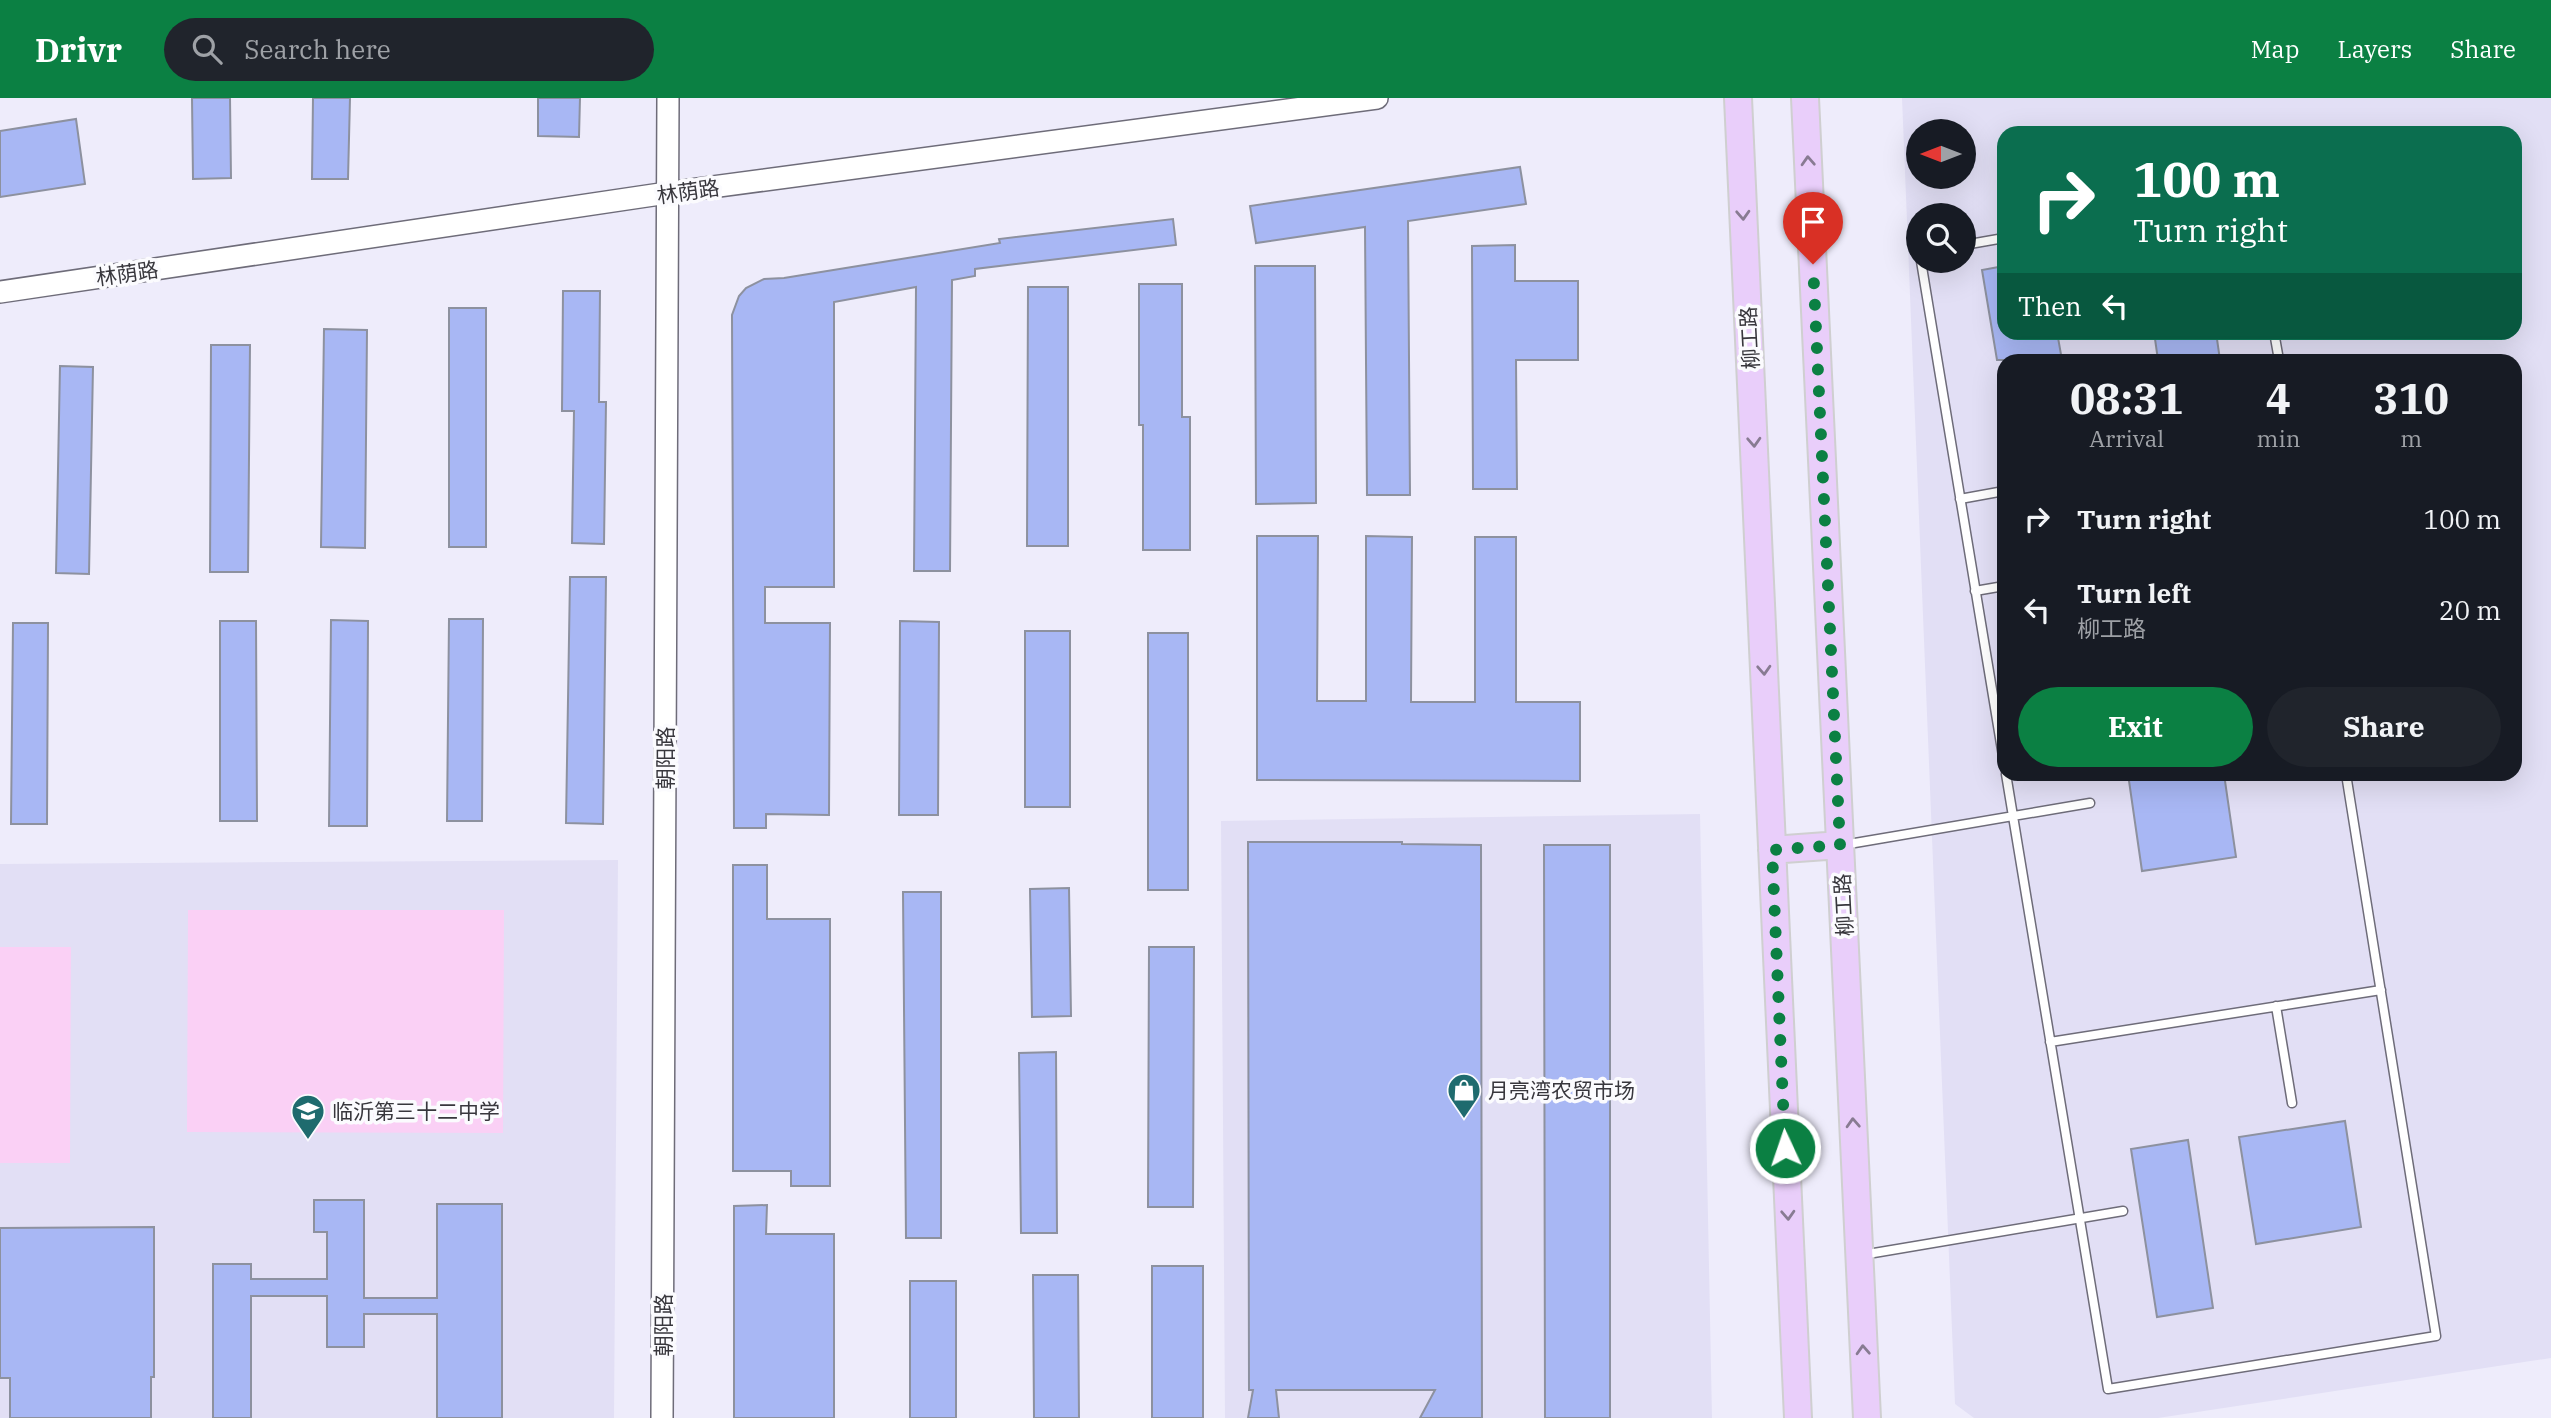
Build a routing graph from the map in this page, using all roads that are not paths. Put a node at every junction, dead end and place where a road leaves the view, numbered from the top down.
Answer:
1 (668, 98) edge
2 (1377, 98) edge
3 (1738, 98) edge
4 (1805, 98) edge
5 (667, 193) junction
6 (1997, 239) edge
7 (1976, 243) edge
8 (1923, 273) edge
9 (0, 292) edge
10 (1997, 492) edge
11 (1960, 499) junction
12 (1997, 587) edge
13 (1975, 591) junction
14 (1997, 721) edge
15 (2007, 781) edge
16 (2347, 781) edge
17 (2090, 803) dead end
18 (2013, 816) junction
19 (1840, 845) junction
20 (1772, 850) junction
21 (2381, 989) junction
22 (2276, 1006) junction
23 (2050, 1042) junction
24 (2292, 1103) dead end
25 (2123, 1212) dead end
26 (2079, 1219) junction
27 (1859, 1256) junction
28 (1865, 1390) junction
29 (662, 1418) edge
30 (1798, 1418) edge
31 (1867, 1418) edge
32 (1874, 1418) edge

1 - 5 street, 朝阳路
2 - 5 street, 林荫路
3 -> 20 main road, 柳工路
19 -> 4 main road, 柳工路
5 - 9 street, 林荫路
5 - 29 street, 朝阳路
6 - 7 lane
8 - 11 lane
10 - 11 lane
11 - 13 lane
12 - 13 lane
13 - 14 lane
15 - 18 lane
16 - 21 lane
17 - 18 lane
18 - 19 lane
18 - 23 lane
19 - 20 main road
27 -> 19 main road, 柳工路
20 -> 30 main road, 柳工路
21 - 22 lane
21 - 26 lane
22 - 23 lane
22 - 24 lane
23 - 26 lane
25 - 26 lane
26 - 27 lane
28 -> 27 main road, 柳工路
28 - 31 main road, 柳工路
28 - 32 main road

